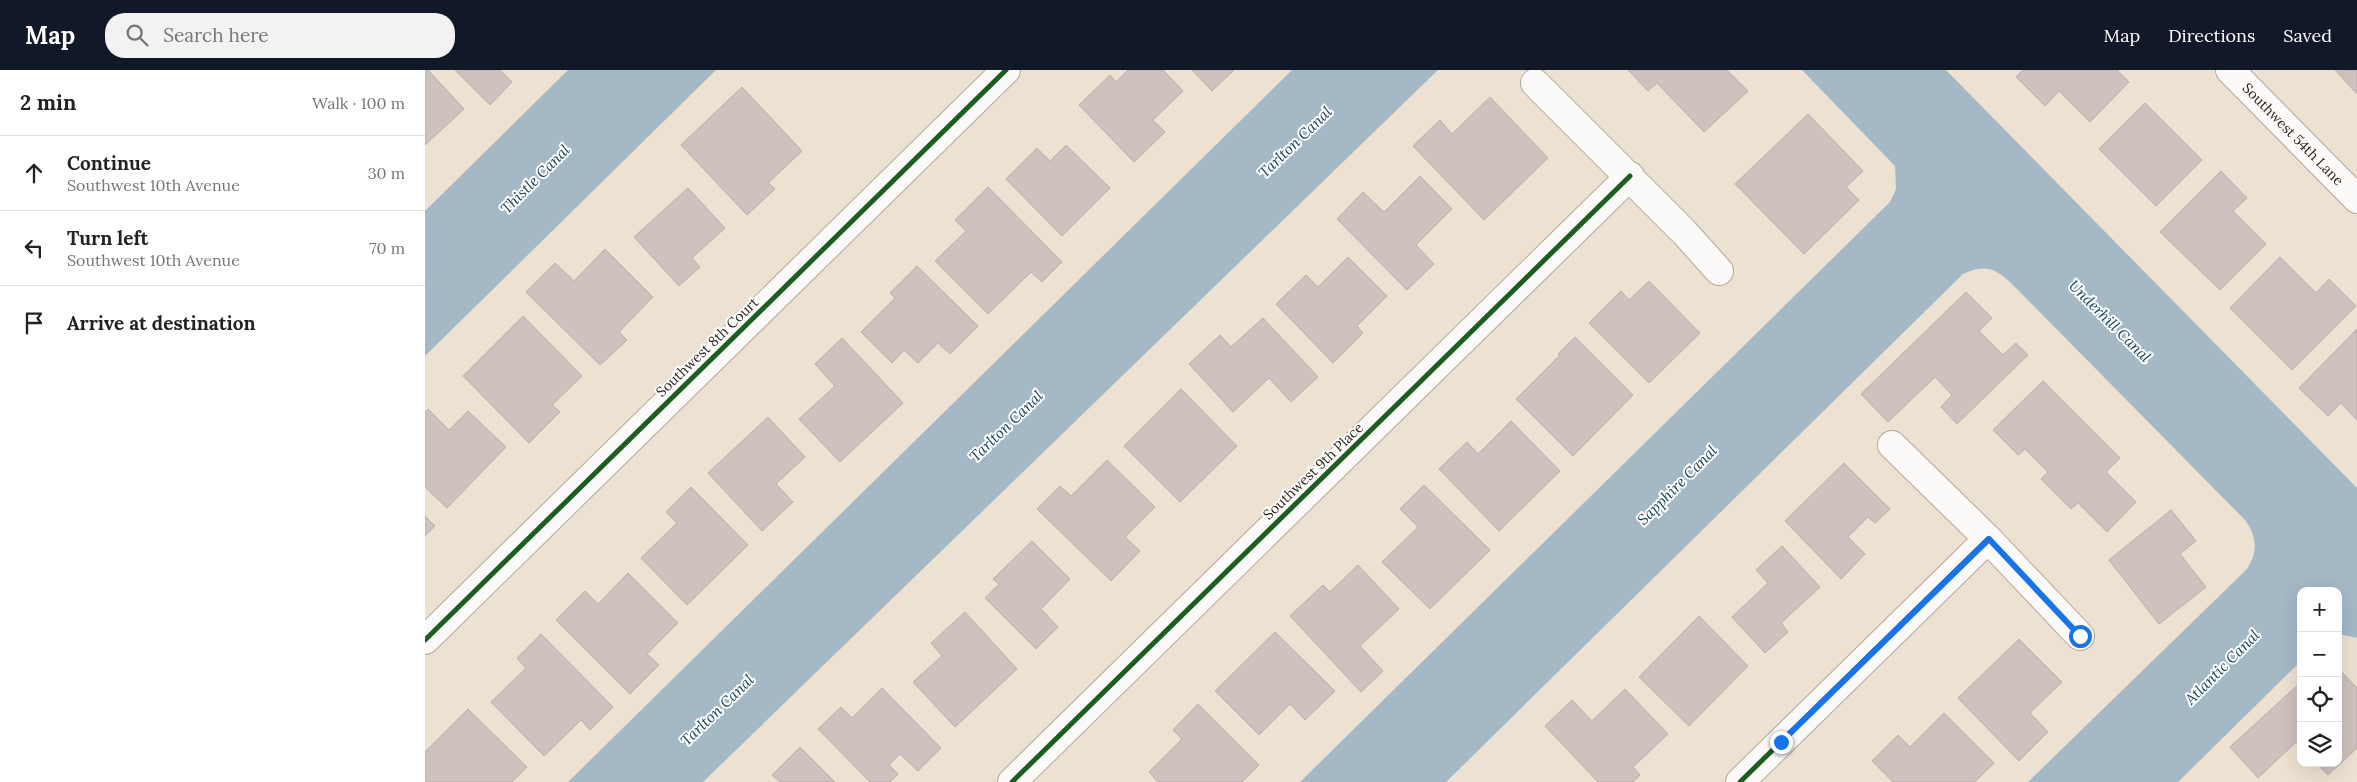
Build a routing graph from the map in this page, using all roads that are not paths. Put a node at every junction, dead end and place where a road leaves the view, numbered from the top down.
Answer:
1 (1006, 70) edge
2 (2230, 70) edge
3 (1535, 83) dead end
4 (1630, 176) junction
5 (2357, 199) edge
6 (1719, 271) dead end
7 (1893, 445) dead end
8 (1989, 539) junction
9 (2080, 636) dead end
10 (425, 640) edge
11 (1012, 782) edge
12 (1740, 782) edge

1 - 10 street, Southwest 8th Court
2 - 5 street, Southwest 54th Lane
3 - 4 street
4 - 6 street
4 - 11 street, Southwest 9th Place
7 - 8 street
8 - 9 street
8 - 12 street

